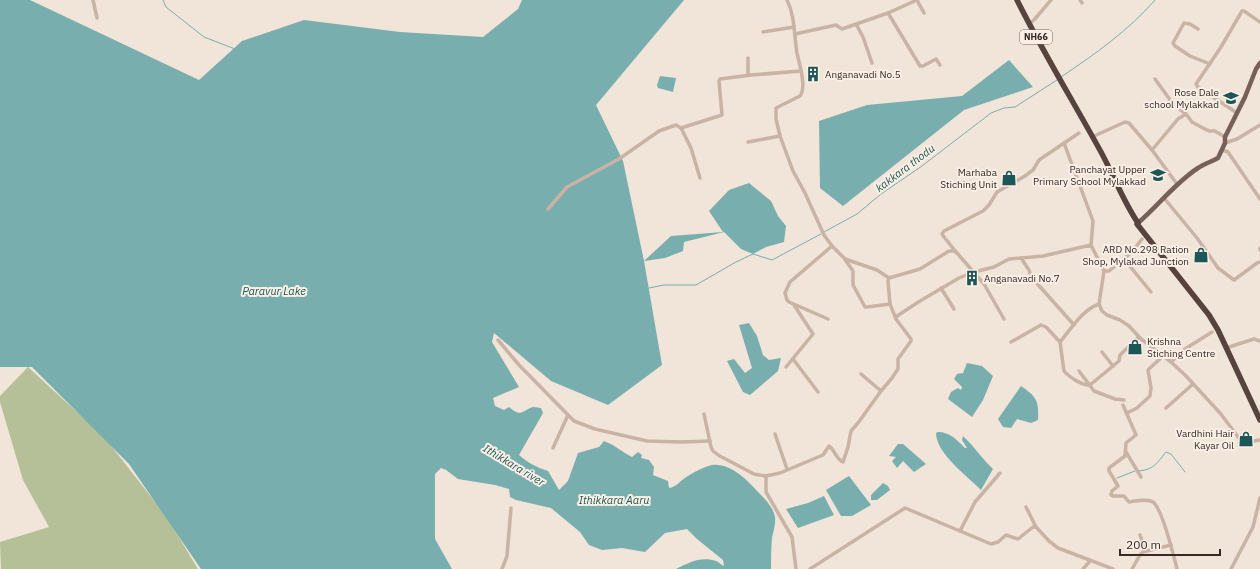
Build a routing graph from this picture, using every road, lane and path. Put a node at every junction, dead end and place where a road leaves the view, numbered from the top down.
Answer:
1 (93, 0) edge
2 (787, 0) edge
3 (917, 0) edge
4 (1017, 0) edge
5 (1051, 0) edge
6 (888, 13) junction
7 (924, 13) dead end
8 (97, 18) dead end
9 (1260, 22) edge
10 (856, 24) junction
11 (1029, 24) junction
12 (794, 26) junction
13 (1198, 29) dead end
14 (763, 32) dead end
15 (795, 34) junction
16 (748, 58) dead end
17 (872, 63) dead end
18 (1260, 63) edge
19 (1210, 64) junction
20 (940, 65) dead end
21 (801, 71) junction
22 (748, 75) junction
23 (1155, 79) dead end
24 (1237, 112) junction
25 (1186, 114) junction
26 (1260, 125) edge
27 (681, 128) junction
28 (1079, 133) dead end
29 (780, 136) junction
30 (1092, 137) junction
31 (1225, 137) junction
32 (748, 142) dead end
33 (1064, 143) junction
34 (1225, 143) junction
35 (1152, 150) junction
36 (1222, 150) junction
37 (700, 178) dead end
38 (1176, 184) junction
39 (1164, 198) junction
40 (1260, 199) edge
41 (548, 209) dead end
42 (1138, 223) junction
43 (1142, 239) dead end
44 (1091, 245) junction
45 (832, 246) junction
46 (957, 252) junction
47 (1021, 258) junction
48 (845, 259) junction
49 (1124, 259) junction
50 (1260, 262) edge
51 (1104, 271) junction
52 (974, 272) junction
53 (889, 278) junction
54 (941, 288) junction
55 (1152, 292) dead end
56 (793, 304) junction
57 (890, 304) junction
58 (1099, 304) junction
59 (954, 309) dead end
60 (828, 319) dead end
61 (896, 319) junction
62 (1004, 319) dead end
63 (1074, 325) junction
64 (1212, 332) dead end
65 (1139, 337) junction
66 (498, 340) dead end
67 (1260, 340) edge
68 (1011, 342) dead end
69 (1060, 342) junction
70 (1226, 348) junction
71 (1102, 352) dead end
72 (1163, 356) junction
73 (793, 359) junction
74 (1171, 362) junction
75 (1113, 366) junction
76 (786, 367) dead end
77 (1079, 371) dead end
78 (861, 374) dead end
79 (1193, 384) junction
80 (1090, 385) junction
81 (881, 391) junction
82 (818, 392) dead end
83 (1124, 400) dead end
84 (1123, 405) dead end
85 (1166, 408) dead end
86 (1127, 413) junction
87 (568, 414) junction
88 (704, 414) dead end
89 (1260, 420) edge
90 (775, 434) dead end
91 (1259, 440) dead end
92 (710, 441) junction
93 (553, 448) dead end
94 (1126, 452) junction
95 (787, 469) junction
96 (1000, 473) dead end
97 (766, 476) junction
98 (1141, 477) dead end
99 (1260, 498) edge
100 (1026, 507) dead end
101 (511, 508) dead end
102 (1036, 527) junction
103 (960, 531) junction
104 (1140, 535) dead end
105 (1171, 545) junction
106 (1146, 551) junction
107 (1090, 561) junction
108 (502, 569) edge
109 (796, 569) edge
110 (810, 569) edge
111 (1083, 569) edge
112 (1113, 569) edge
113 (1132, 569) edge
114 (1177, 569) edge
115 (1231, 569) edge

1 - 8 street
2 - 12 street
3 - 6 street
3 - 7 street
4 - 11 highway, NH66
5 - 11 street
6 - 10 street
6 - 20 street
9 - 19 street
10 - 15 street
10 - 17 street
11 - 30 highway, NH66
12 - 14 street
12 - 15 street
13 - 19 street
15 - 21 street
16 - 22 street
18 - 24 main road
19 - 24 street
21 - 22 street
21 - 29 street
22 - 27 street
23 - 25 street
24 - 31 main road
25 - 31 street
25 - 35 street
26 - 34 street
27 - 37 street
27 - 41 street
28 - 33 street
29 - 32 street
29 - 45 street
30 - 35 street
30 - 42 highway, NH66
31 - 34 main road
33 - 44 street
33 - 46 street
34 - 36 main road
35 - 38 street
36 - 38 main road
36 - 40 street
38 - 39 main road
39 - 42 main road
39 - 50 street
42 - 70 highway, NH66
43 - 49 street
44 - 47 street
44 - 51 street
45 - 48 street
45 - 56 street
46 - 52 street
46 - 53 street
47 - 52 street
47 - 63 street
48 - 53 street
48 - 57 street
49 - 51 street
49 - 55 street
51 - 58 street
52 - 54 street
52 - 62 street
53 - 57 street
54 - 59 street
54 - 61 street
56 - 60 street
56 - 73 street
57 - 61 street
58 - 63 street
58 - 65 street
61 - 81 street
63 - 69 street
64 - 74 street
65 - 72 street
65 - 75 street
66 - 87 street
67 - 70 street
68 - 69 street
69 - 80 street
70 - 89 highway, NH66
71 - 75 street
72 - 74 street
72 - 86 street
73 - 76 street
73 - 82 street
74 - 79 street
75 - 80 street
77 - 80 street
78 - 81 street
79 - 85 street
79 - 91 street
80 - 83 street
81 - 95 street
84 - 86 street
86 - 94 street
87 - 92 street
87 - 93 street
88 - 92 street
90 - 95 street
92 - 97 street
94 - 98 street
94 - 105 street
95 - 97 street
96 - 103 street
97 - 109 street
99 - 115 street
100 - 102 street
101 - 108 street
102 - 103 street
102 - 107 street
103 - 110 street
104 - 106 street
105 - 106 street
105 - 114 street
106 - 113 street
107 - 111 street
107 - 112 street

